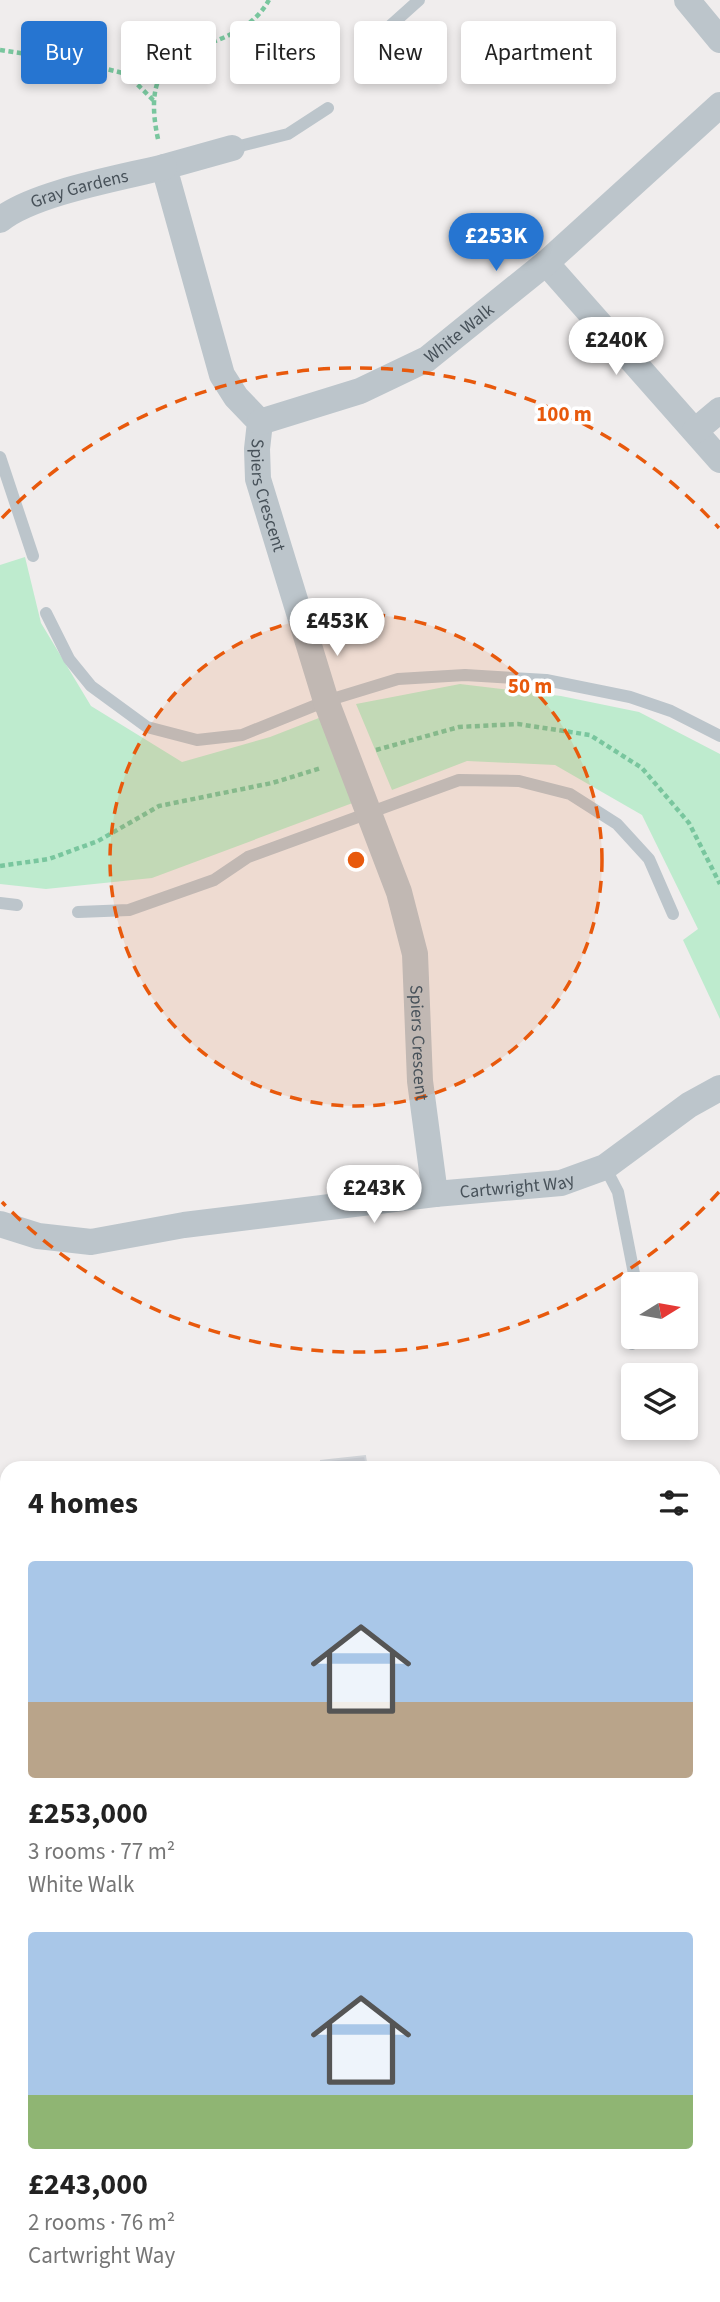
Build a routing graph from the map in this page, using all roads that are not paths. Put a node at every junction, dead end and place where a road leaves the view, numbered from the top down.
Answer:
1 (419, 0) edge
2 (687, 0) edge
3 (396, 21) edge
4 (720, 40) edge
5 (720, 105) edge
6 (328, 108) dead end
7 (232, 148) joint
8 (164, 167) junction
9 (0, 220) edge
10 (546, 263) junction
11 (720, 410) edge
12 (260, 422) junction
13 (695, 431) junction
14 (0, 457) edge
15 (720, 460) edge
16 (33, 556) dead end
17 (46, 612) dead end
18 (326, 701) junction
19 (720, 736) edge
20 (370, 814) junction
21 (0, 903) edge
22 (17, 905) dead end
23 (78, 912) dead end
24 (673, 914) dead end
25 (720, 1088) edge
26 (605, 1167) junction
27 (435, 1194) junction
28 (0, 1224) edge
29 (634, 1272) edge

1 - 3 lane
2 - 4 street
5 - 10 street, White Walk
6 - 7 lane
7 - 8 street
8 - 9 street, Gray Gardens
8 - 12 street, Spiers Crescent
10 - 12 street, White Walk
10 - 13 street
11 - 13 street
12 - 18 street, Spiers Crescent
13 - 15 street
14 - 16 lane
17 - 18 lane
18 - 19 lane
18 - 20 street, Spiers Crescent
20 - 23 lane
20 - 24 lane
20 - 27 street, Spiers Crescent
21 - 22 lane
25 - 26 street, Cartwright Way
26 - 27 street, Cartwright Way
26 - 29 lane
27 - 28 street, Cartwright Way

